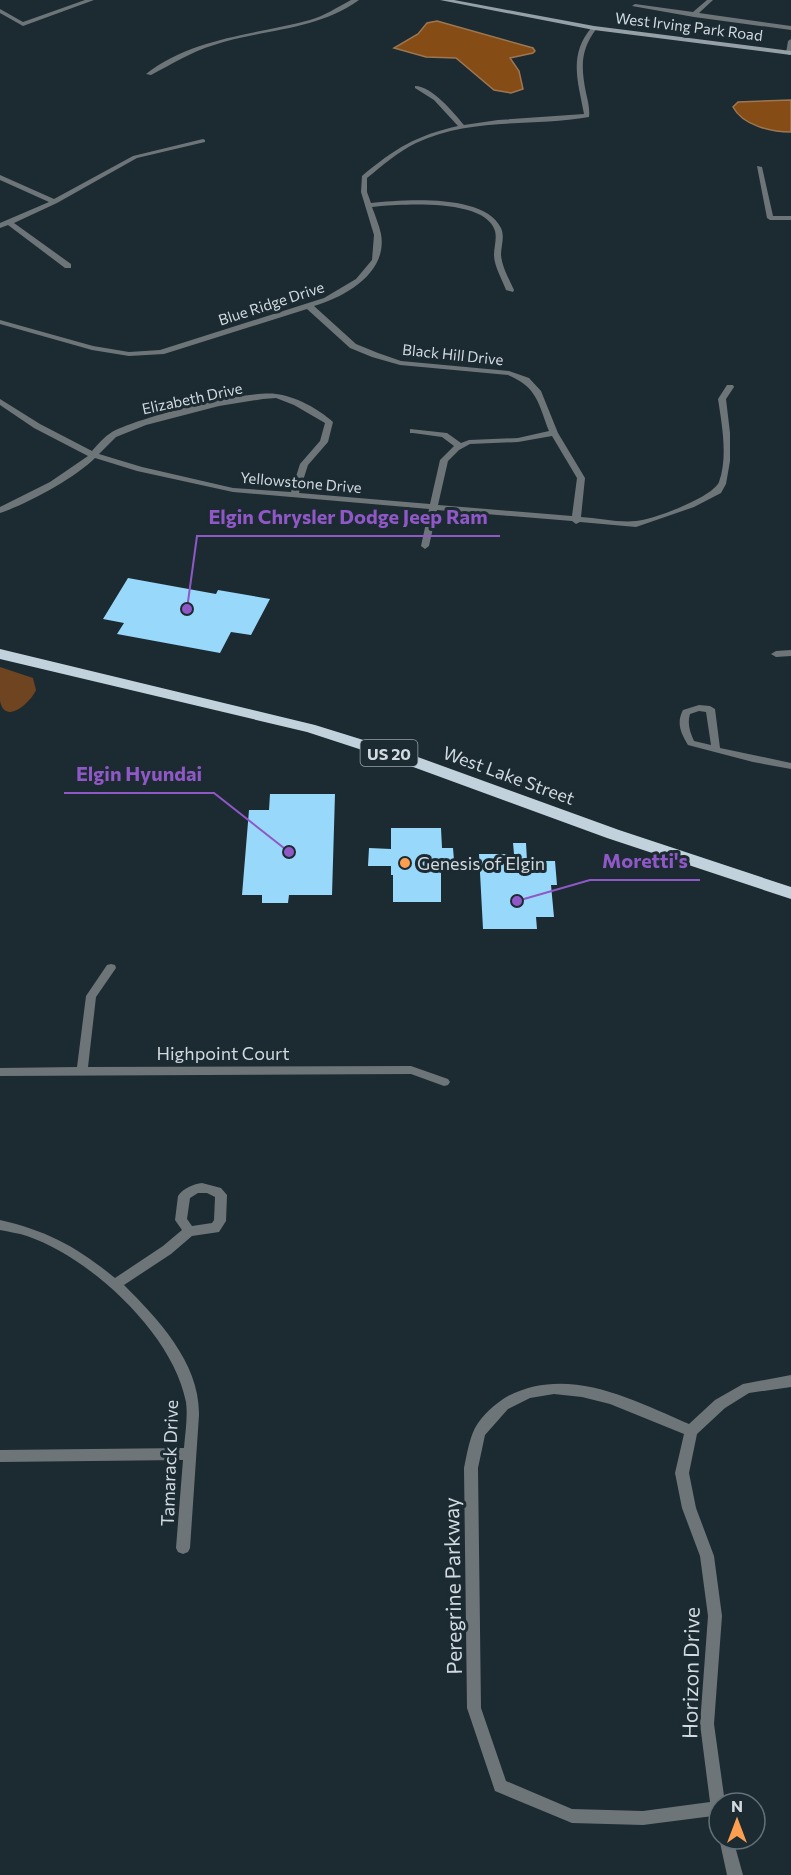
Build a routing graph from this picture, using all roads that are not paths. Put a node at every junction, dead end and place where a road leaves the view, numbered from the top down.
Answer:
1 (91, 0) edge
2 (356, 0) edge
3 (443, 0) edge
4 (710, 0) edge
5 (634, 6) dead end
6 (0, 11) edge
7 (694, 15) junction
8 (594, 28) junction
9 (791, 28) edge
10 (791, 41) edge
11 (790, 53) edge
12 (149, 74) dead end
13 (417, 87) dead end
14 (461, 125) junction
15 (203, 141) dead end
16 (759, 167) dead end
17 (0, 177) edge
18 (55, 202) junction
19 (368, 205) junction
20 (791, 218) edge
21 (10, 223) junction
22 (0, 226) edge
23 (68, 266) dead end
24 (510, 290) dead end
25 (309, 306) junction
26 (0, 322) edge
27 (730, 387) dead end
28 (0, 401) edge
29 (413, 431) dead end
30 (554, 433) junction
31 (460, 446) junction
32 (93, 455) junction
33 (295, 493) junction
34 (434, 508) junction
35 (0, 510) edge
36 (576, 521) junction
37 (425, 546) dead end
38 (791, 653) edge
39 (0, 654) edge
40 (776, 654) dead end
41 (716, 750) junction
42 (791, 766) edge
43 (791, 893) edge
44 (111, 968) dead end
45 (0, 1072) edge
46 (82, 1072) junction
47 (444, 1082) dead end
48 (0, 1225) edge
49 (189, 1231) dead end
50 (117, 1283) junction
51 (791, 1381) edge
52 (691, 1431) junction
53 (190, 1454) junction
54 (0, 1456) edge
55 (183, 1548) dead end
56 (716, 1791) edge
57 (707, 1811) edge
58 (729, 1851) edge
59 (735, 1875) edge

1 - 6 street
2 - 12 street
3 - 8 main road, West Irving Park Road
4 - 7 street
5 - 7 street
7 - 9 street
8 - 11 main road, West Irving Park Road
8 - 14 street, Blue Ridge Drive
10 - 11 street
13 - 14 street
14 - 19 street, Blue Ridge Drive
15 - 18 street
16 - 20 street
17 - 18 street
18 - 21 street
19 - 24 street
19 - 25 street, Blue Ridge Drive
21 - 22 street
21 - 23 street
25 - 26 street, Blue Ridge Drive
25 - 30 street, Black Hill Drive
27 - 36 street, Yellowstone Drive
28 - 32 street, Yellowstone Drive
29 - 31 street
30 - 31 street
30 - 36 street, Black Hill Drive
31 - 34 street
32 - 33 street, Yellowstone Drive
32 - 33 street, Elizabeth Drive
32 - 35 street, Elizabeth Drive
33 - 34 street, Yellowstone Drive
34 - 36 street, Yellowstone Drive
34 - 37 street
38 - 40 street
39 - 43 highway, West Lake Street / US 20
41 - 41 street
41 - 42 street
44 - 46 street
45 - 46 street, Highpoint Court
46 - 47 street, Highpoint Court
48 - 50 street, Tamarack Drive
49 - 50 street
50 - 53 street, Tamarack Drive
51 - 52 street
52 - 56 street, Horizon Drive
52 - 57 street, Peregrine Parkway
53 - 54 street
53 - 55 street, Tamarack Drive
58 - 59 street

